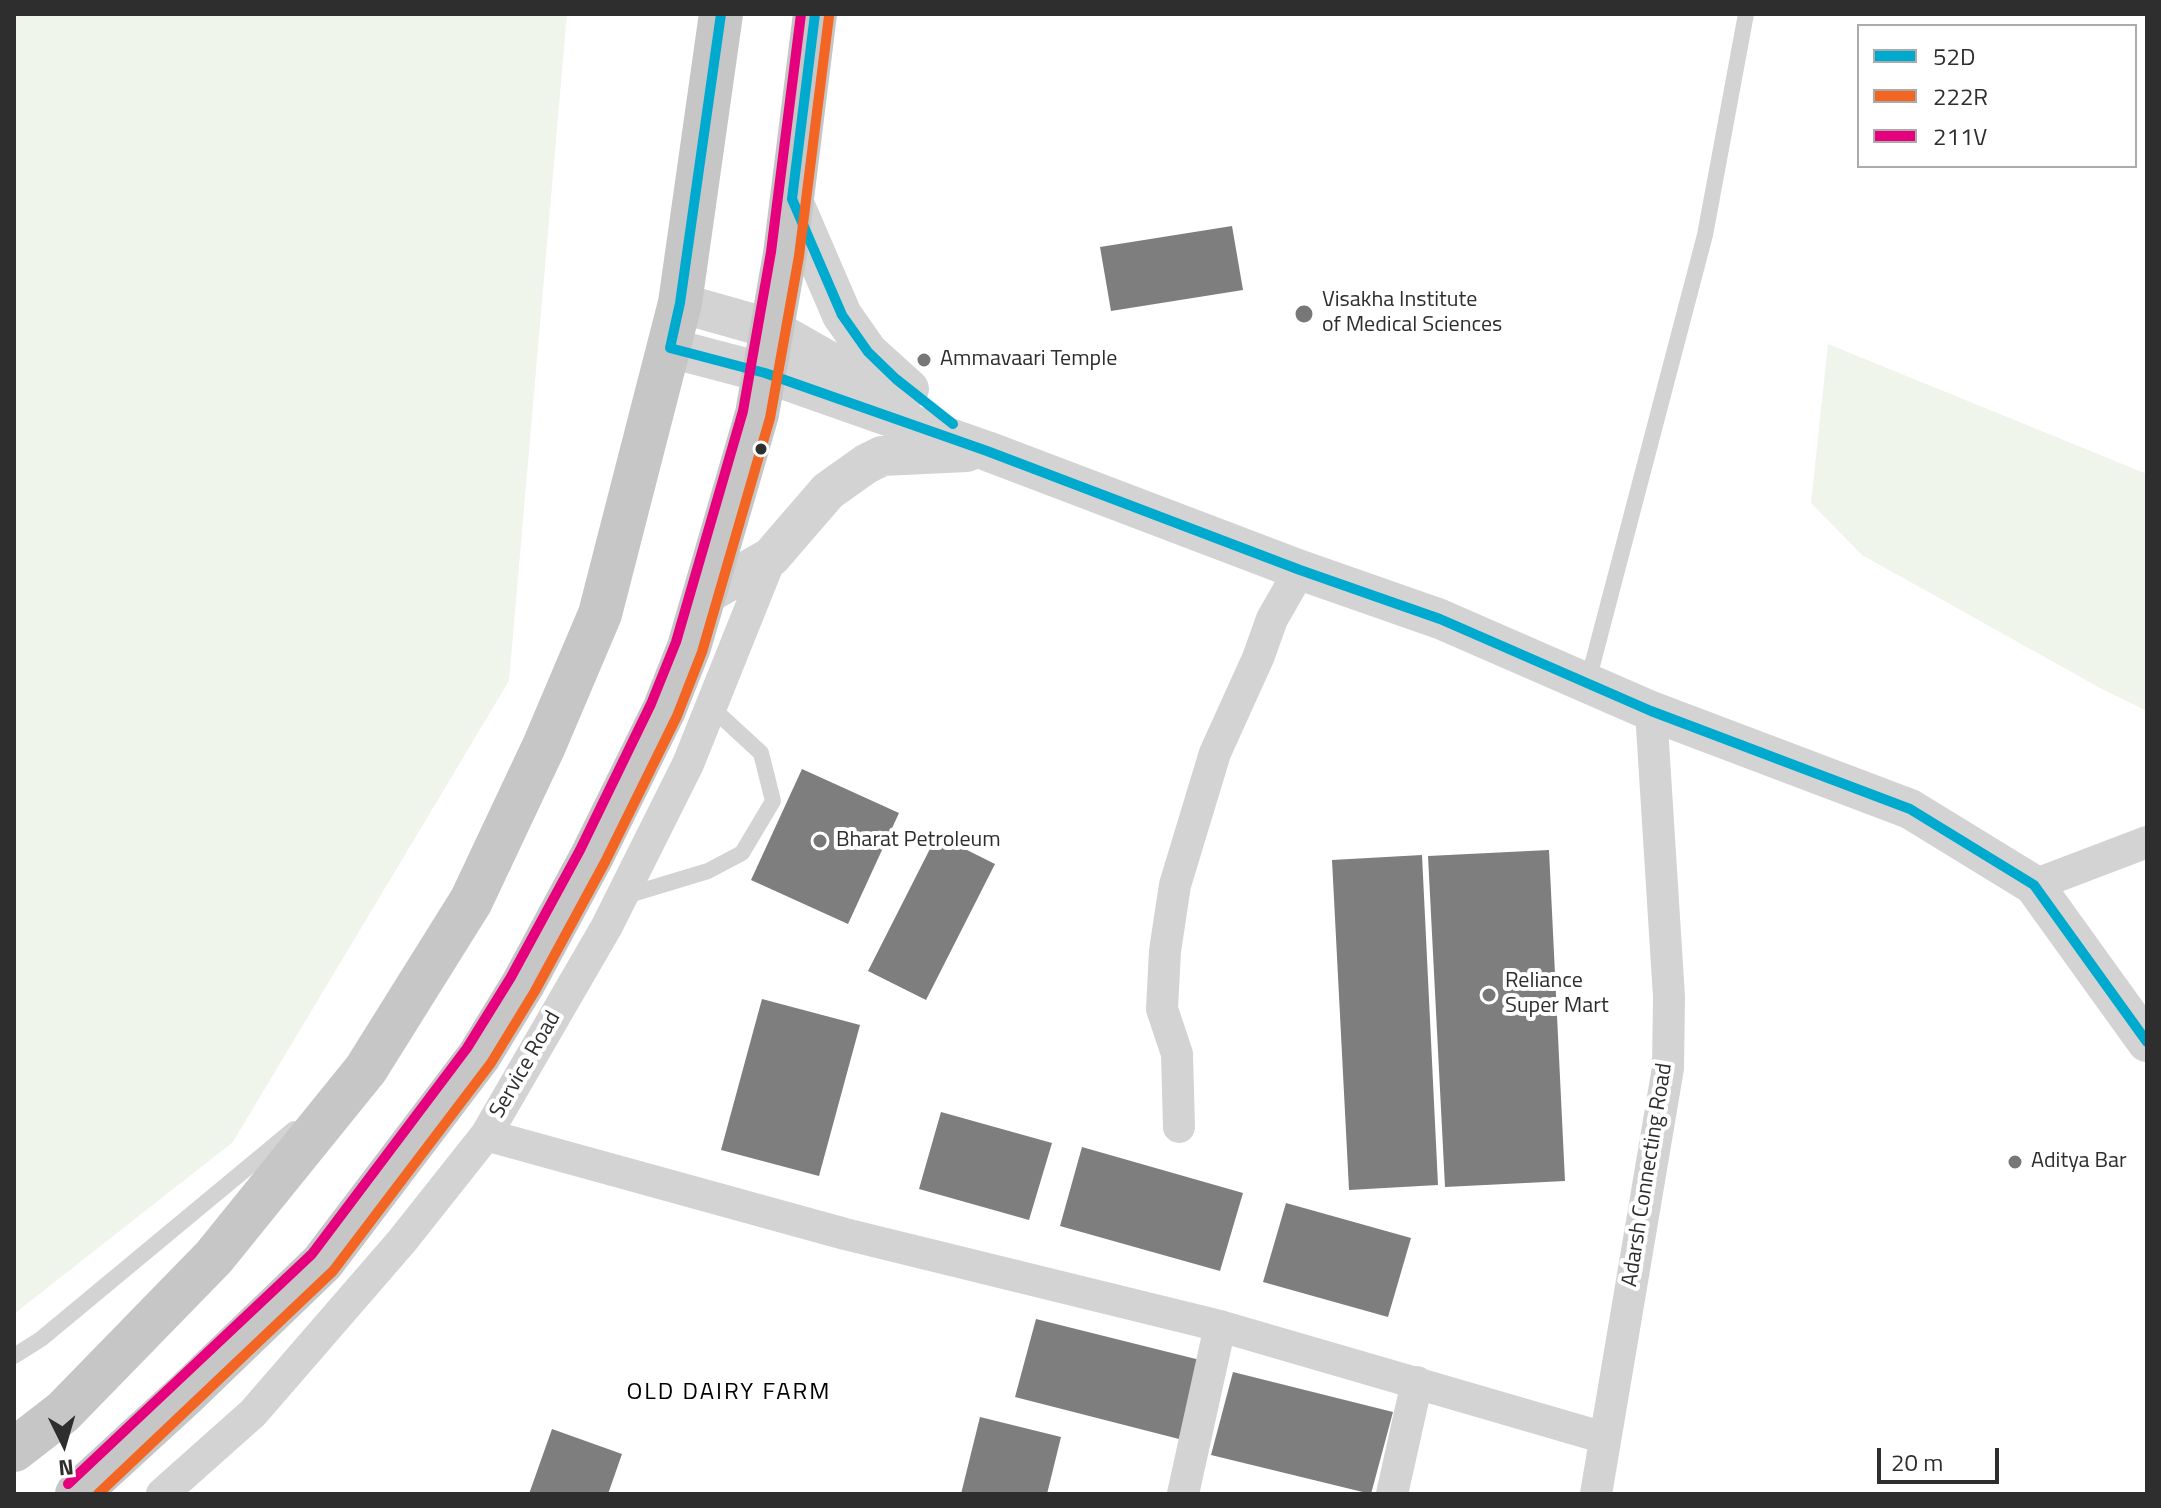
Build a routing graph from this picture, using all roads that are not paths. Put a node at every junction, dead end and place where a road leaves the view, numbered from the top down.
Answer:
1 (721, 14) edge
2 (815, 14) edge
3 (1746, 14) edge
4 (792, 199) junction
5 (680, 303) junction
6 (772, 329) junction
7 (670, 348) junction
8 (765, 373) junction
9 (987, 451) junction
10 (771, 557) junction
11 (1300, 570) junction
12 (705, 595) junction
13 (1588, 681) junction
14 (711, 707) junction
15 (1651, 711) junction
16 (2147, 842) edge
17 (2034, 885) junction
18 (622, 897) junction
19 (2147, 1042) edge
20 (366, 1069) junction
21 (1179, 1127) dead end
22 (486, 1135) junction
23 (1220, 1326) junction
24 (14, 1356) edge
25 (1417, 1382) junction
26 (1605, 1438) junction
27 (14, 1450) edge
28 (77, 1494) edge
29 (162, 1494) edge
30 (1183, 1494) edge
31 (1392, 1494) edge
32 (1596, 1494) edge

1 - 5 main road
2 - 4 main road
3 - 13 lane
4 - 6 main road
4 - 9 street
5 - 6 street
5 - 7 main road
6 - 8 main road
6 - 9 street
7 - 8 street
7 - 20 main road
8 - 9 street
8 - 12 main road
9 - 10 street
9 - 11 street
10 - 12 street
10 - 14 street, Service Road
11 - 13 street
11 - 21 street
12 - 28 main road
13 - 15 street
14 - 18 street, Service Road
14 - 18 lane
15 - 17 street
15 - 26 street, Adarsh Connecting Road
16 - 17 street
17 - 19 street
18 - 22 street, Service Road
20 - 24 lane
20 - 27 main road
22 - 23 street
22 - 29 street, Service Road
23 - 25 street
23 - 30 street
25 - 26 street
25 - 31 street
26 - 32 street, Adarsh Connecting Road

